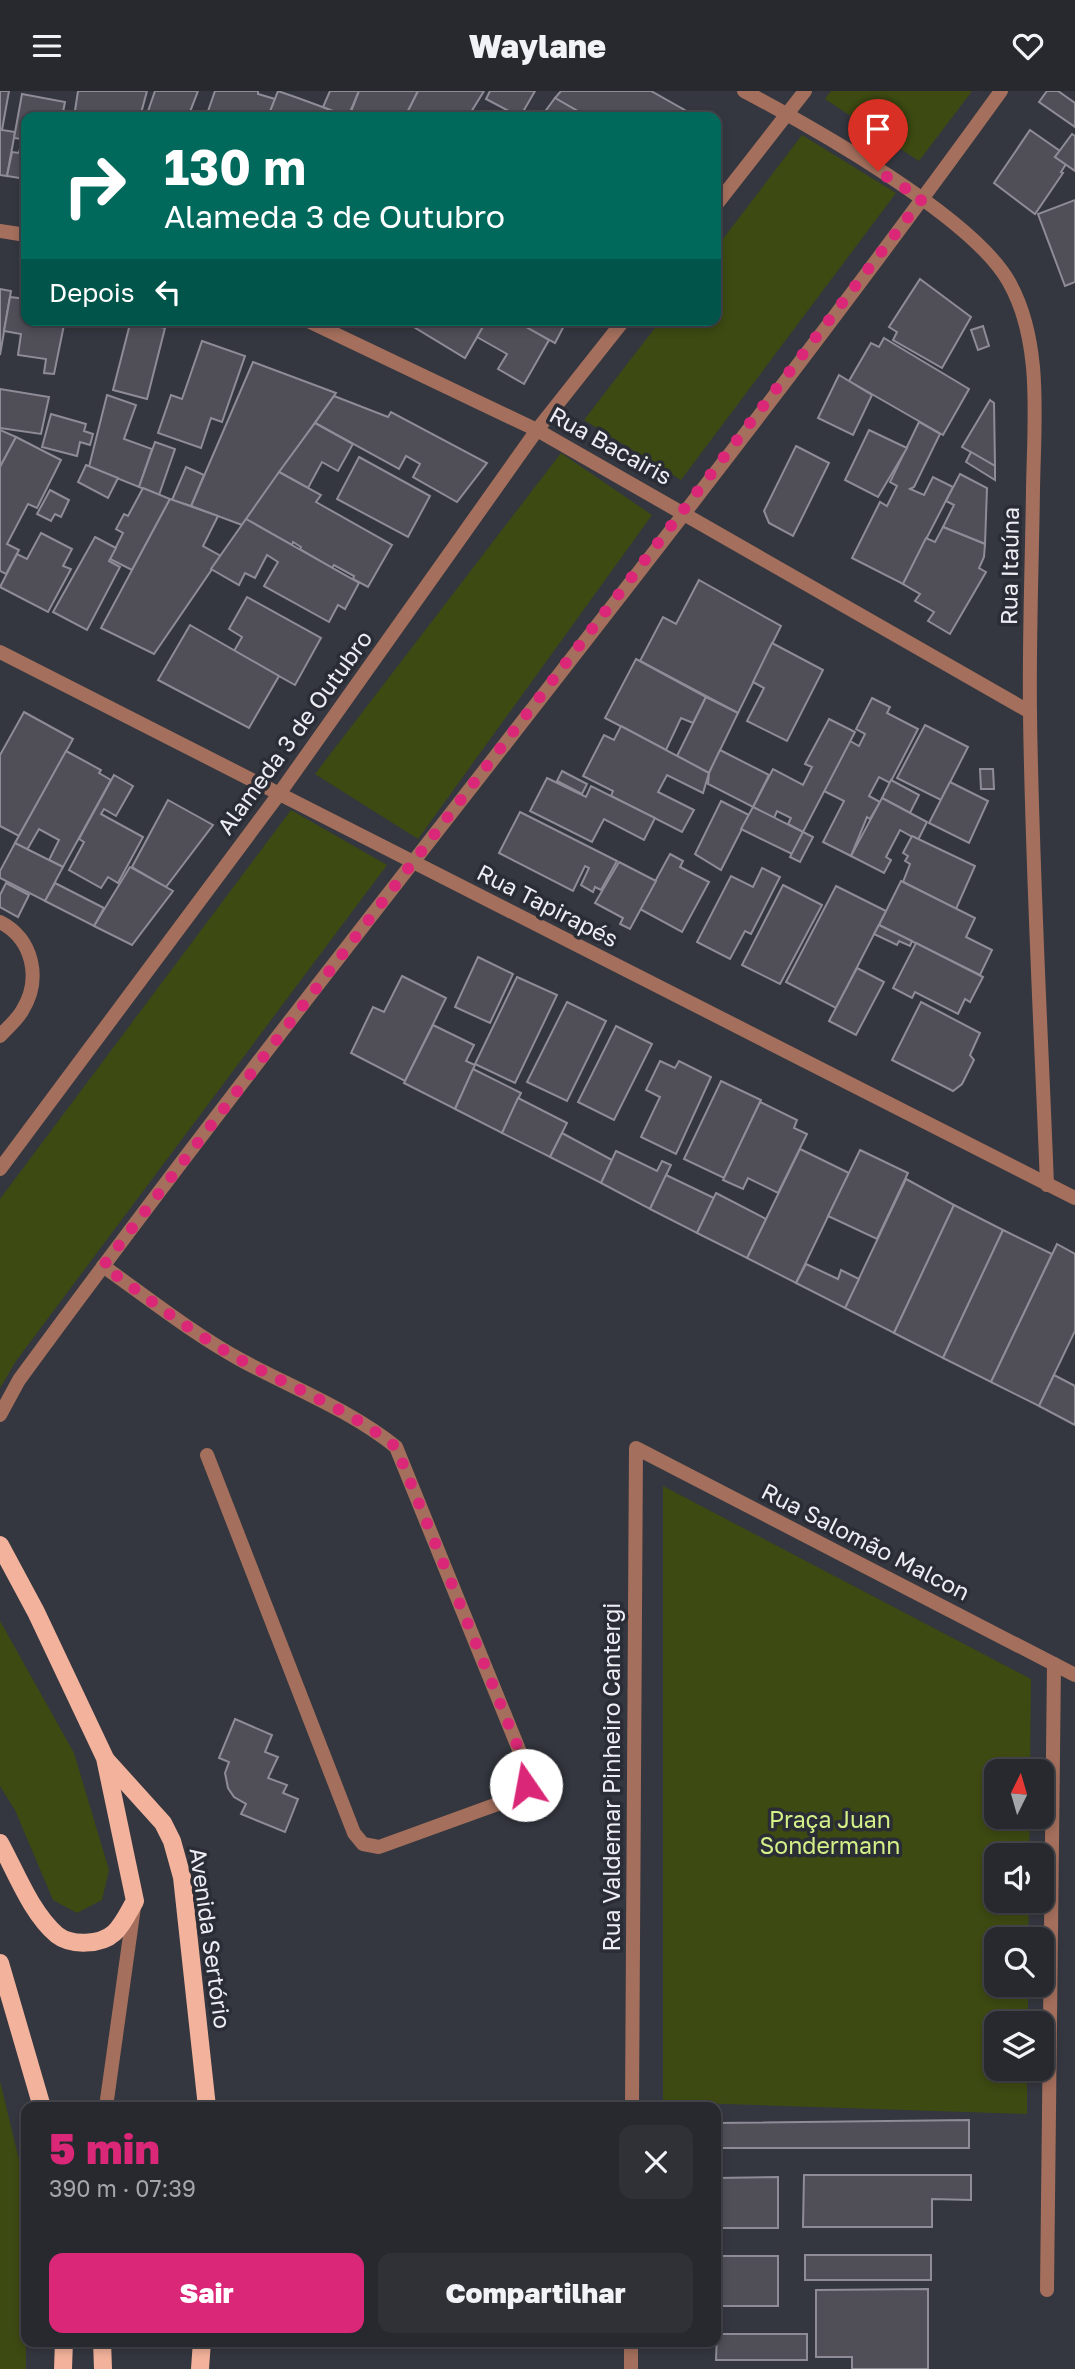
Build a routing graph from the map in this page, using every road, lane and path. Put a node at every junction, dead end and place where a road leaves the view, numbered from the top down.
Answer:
1 (744, 91) edge
2 (805, 91) edge
3 (1000, 91) edge
4 (788, 114) junction
5 (721, 199) edge
6 (922, 199) junction
7 (0, 231) edge
8 (21, 234) edge
9 (319, 326) edge
10 (619, 326) edge
11 (537, 430) junction
12 (685, 512) junction
13 (0, 652) edge
14 (1030, 712) junction
15 (279, 794) junction
16 (414, 863) junction
17 (0, 922) edge
18 (0, 1036) edge
19 (0, 1169) edge
20 (1047, 1185) junction
21 (1075, 1198) edge
22 (103, 1266) junction
23 (0, 1415) edge
24 (636, 1448) joint
25 (206, 1455) dead end
26 (0, 1545) edge
27 (1054, 1664) junction
28 (1075, 1675) edge
29 (105, 1758) junction
30 (0, 1843) edge
31 (135, 1901) junction
32 (0, 1963) edge
33 (43, 2102) edge
34 (107, 2102) edge
35 (206, 2102) edge
36 (632, 2102) edge
37 (1047, 2290) dead end
38 (64, 2347) edge
39 (102, 2347) edge
40 (202, 2347) edge
41 (631, 2347) edge
42 (63, 2369) edge
43 (103, 2369) edge
44 (200, 2369) edge
45 (631, 2369) edge

1 - 4 street, Rua Itaúna
2 - 4 street
3 - 6 street
4 - 5 street
4 - 6 street, Rua Itaúna
6 - 12 street
6 - 14 street, Rua Itaúna
7 - 8 street
9 - 11 street, Rua Bacairis
10 - 11 street, Alameda 3 de Outubro
11 - 12 street, Rua Bacairis
11 - 15 street, Alameda 3 de Outubro
12 - 14 street, Rua Bacairis
12 - 16 street
13 - 15 street, Rua Tapirapés
14 - 20 street, Rua Itaúna
15 - 16 street, Rua Tapirapés
15 - 19 street, Alameda 3 de Outubro
16 - 20 street, Rua Tapirapés
16 - 22 street
17 - 18 street
20 - 21 street, Rua Tapirapés
22 - 23 street
22 - 25 street
24 - 27 street, Rua Salomão Malcon
24 - 36 street, Rua Valdemar Pinheiro Cantergi
26 - 29 main road, Avenida Sertório
27 - 28 street, Rua Salomão Malcon
27 - 37 street
29 - 31 main road, Avenida Sertório
29 - 35 main road, Avenida Sertório
30 - 31 main road
31 - 34 street
32 - 33 main road
38 - 42 main road
39 - 43 main road
40 - 44 main road
41 - 45 street

